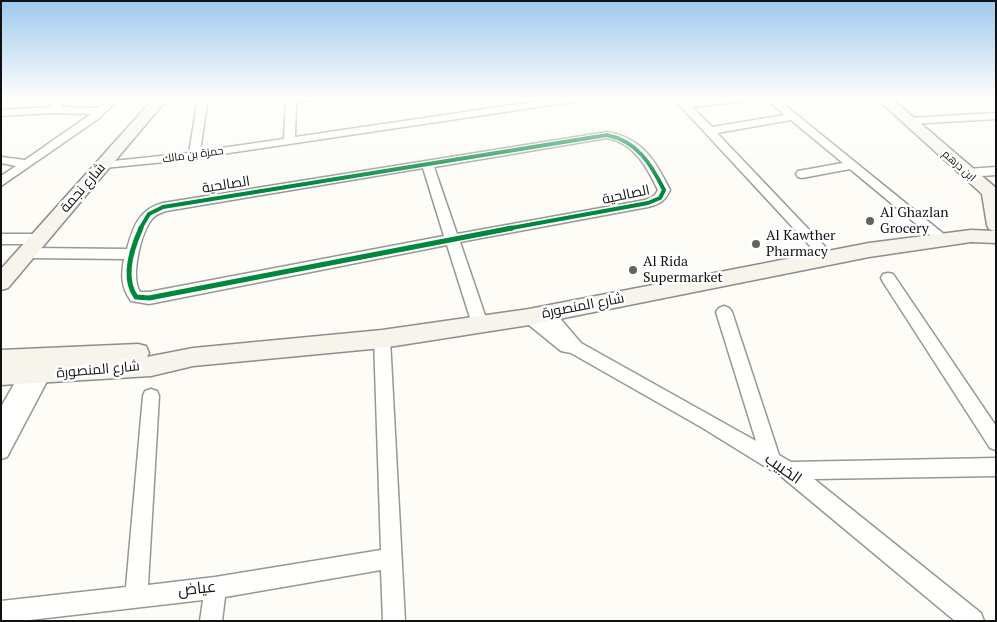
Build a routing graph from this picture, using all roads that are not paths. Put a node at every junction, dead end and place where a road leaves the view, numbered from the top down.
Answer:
1 (79, 127) edge
2 (137, 127) edge
3 (198, 127) edge
4 (290, 127) edge
5 (370, 127) edge
6 (706, 127) edge
7 (734, 127) edge
8 (805, 127) edge
9 (917, 127) edge
10 (710, 131) junction
11 (289, 141) junction
12 (194, 155) junction
13 (1, 160) edge
14 (427, 163) junction
15 (27, 164) junction
16 (104, 165) junction
17 (852, 165) junction
18 (996, 171) edge
19 (967, 173) junction
20 (802, 174) dead end
21 (1, 182) edge
22 (993, 195) edge
23 (995, 214) edge
24 (996, 226) edge
25 (970, 236) junction
26 (996, 237) edge
27 (452, 238) junction
28 (1, 239) edge
29 (40, 239) junction
30 (943, 239) junction
31 (28, 253) junction
32 (130, 254) junction
33 (828, 257) junction
34 (888, 278) dead end
35 (3, 283) edge
36 (724, 312) dead end
37 (538, 315) junction
38 (480, 324) junction
39 (382, 339) junction
40 (1, 359) edge
41 (39, 366) junction
42 (1, 375) edge
43 (151, 396) dead end
44 (1, 424) edge
45 (996, 442) edge
46 (1, 451) edge
47 (771, 459) junction
48 (996, 467) edge
49 (789, 471) junction
50 (392, 558) junction
51 (215, 588) junction
52 (136, 596) junction
53 (1, 612) edge
54 (211, 621) edge
55 (394, 621) edge
56 (972, 621) edge

1 - 15 street
2 - 16 main road, شارع نجمة
3 - 12 street
4 - 11 street
5 - 11 street, حمزة بن مالك
6 - 10 street
7 - 10 street
8 - 17 street
9 - 19 main road, ابن درهم
10 - 33 street
11 - 12 street, حمزة بن مالك
12 - 16 street, حمزة بن مالك
13 - 15 street
14 - 27 street
14 - 27 street, الصالحية
14 - 32 street, الصالحية
15 - 21 street
16 - 29 main road, شارع نجمة
17 - 20 street
17 - 30 street
18 - 19 street
19 - 22 main road, ابن درهم
22 - 23 main road, ابن درهم
23 - 24 main road, ابن درهم
24 - 25 main road, شارع المنصورة
25 - 26 main road, شارع المنصورة
25 - 30 main road, شارع المنصورة
27 - 32 street, الصالحية
27 - 38 street
28 - 29 street
29 - 31 main road, شارع نجمة
30 - 33 main road, شارع المنصورة
31 - 32 street
31 - 35 main road, شارع نجمة
33 - 37 main road, شارع المنصورة
34 - 45 street
36 - 47 street
37 - 38 main road, شارع المنصورة
37 - 47 street, الخبيب
38 - 39 main road, شارع المنصورة
39 - 41 main road, شارع المنصورة
39 - 50 street
40 - 41 main road, شارع المنصورة
41 - 42 main road, شارع المنصورة
41 - 44 street
41 - 46 street
43 - 52 street
47 - 49 street, الخبيب
48 - 49 street
49 - 56 street, الخبيب
50 - 51 street, عياض
50 - 55 street
51 - 52 street, عياض
51 - 54 street
52 - 53 street, عياض

